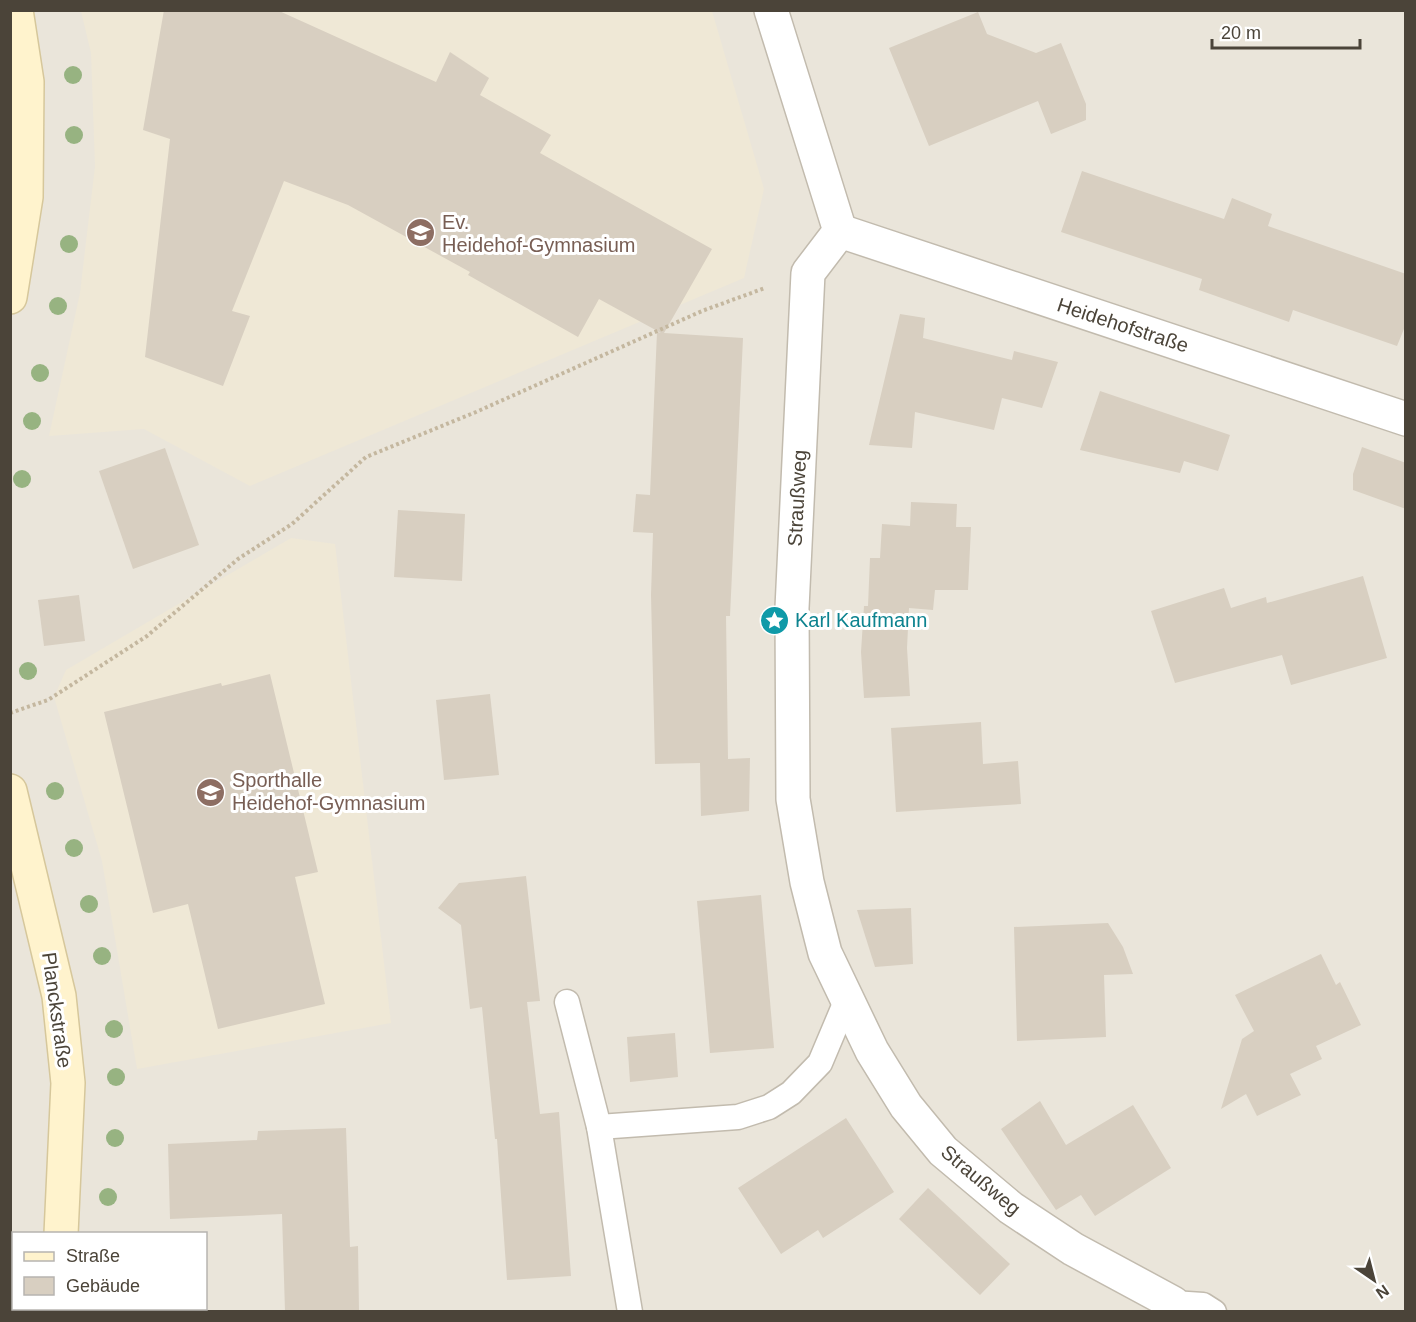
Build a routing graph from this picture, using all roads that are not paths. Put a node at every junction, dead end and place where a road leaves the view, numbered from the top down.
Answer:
1 (16, 10) edge
2 (771, 10) edge
3 (840, 231) junction
4 (10, 297) edge
5 (1406, 419) edge
6 (10, 791) edge
7 (848, 999) junction
8 (567, 1002) dead end
9 (598, 1127) junction
10 (61, 1232) edge
11 (1173, 1303) joint
12 (630, 1311) edge
13 (1214, 1311) edge

1 - 4 main road
2 - 3 street
3 - 5 street, Heidehofstraße
3 - 7 street, Straußweg
6 - 10 main road, Planckstraße
7 - 9 lane
7 - 11 street, Straußweg
8 - 9 lane
9 - 12 lane
11 - 13 lane

